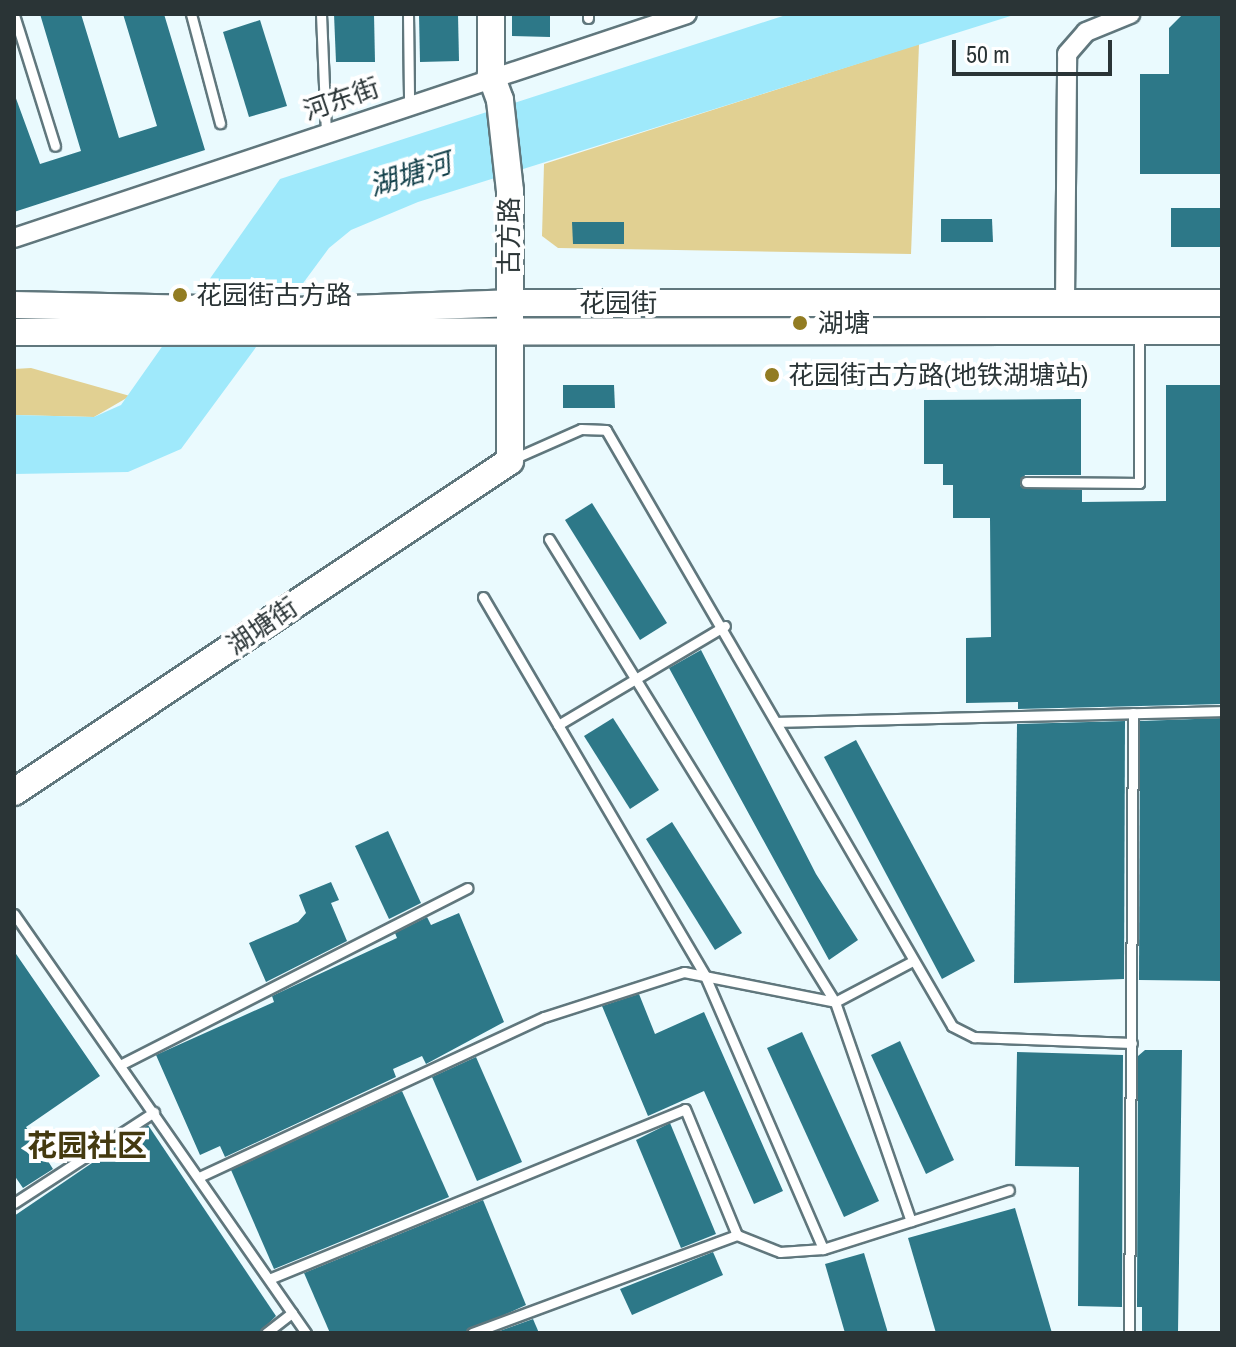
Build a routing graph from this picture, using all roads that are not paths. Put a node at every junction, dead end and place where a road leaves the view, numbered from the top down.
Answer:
1 (191, 14) edge
2 (321, 14) edge
3 (408, 14) edge
4 (491, 14) edge
5 (687, 14) edge
6 (1130, 14) edge
7 (14, 15) edge
8 (491, 75) junction
9 (409, 102) junction
10 (220, 123) dead end
11 (326, 131) junction
12 (55, 146) dead end
13 (14, 238) edge
14 (509, 303) junction
15 (1065, 303) junction
16 (1222, 303) edge
17 (14, 305) edge
18 (144, 322) junction
19 (509, 330) junction
20 (1139, 330) junction
21 (1222, 331) edge
22 (14, 332) edge
23 (510, 461) junction
24 (1026, 482) dead end
25 (549, 539) dead end
26 (483, 597) dead end
27 (725, 626) junction
28 (635, 679) junction
29 (1222, 711) edge
30 (1133, 713) junction
31 (778, 722) junction
32 (558, 725) junction
33 (14, 792) edge
34 (467, 888) dead end
35 (14, 914) edge
36 (911, 962) junction
37 (705, 976) junction
38 (835, 1002) junction
39 (1132, 1043) junction
40 (120, 1065) junction
41 (154, 1112) junction
42 (199, 1177) junction
43 (1009, 1190) dead end
44 (14, 1203) edge
45 (911, 1221) junction
46 (737, 1235) junction
47 (823, 1249) junction
48 (269, 1279) junction
49 (292, 1313) junction
50 (266, 1333) edge
51 (306, 1333) edge
52 (472, 1333) edge
53 (1129, 1333) edge

1 - 10 lane
2 - 11 lane
3 - 9 lane
4 - 8 main road, 古方路
5 - 8 street, 河东街
6 - 15 street
7 - 12 lane
8 - 9 street, 河东街
8 - 14 main road, 古方路
9 - 11 street, 河东街
11 - 13 street, 河东街
14 - 15 main road, 花园街
14 - 18 main road, 花园街
14 - 19 main road, 古方路
15 - 16 main road, 花园街
17 - 18 main road, 花园街
18 - 19 main road, 花园街
18 - 22 main road, 花园街
19 - 20 main road, 花园街
19 - 23 main road, 古方路
20 - 21 main road, 花园街
20 - 24 lane
23 - 27 lane
23 - 33 main road, 湖塘街
25 - 28 lane
26 - 32 lane
27 - 28 lane
27 - 31 lane
28 - 32 lane
28 - 38 lane
29 - 30 lane
30 - 31 lane
30 - 39 lane
31 - 36 lane
32 - 37 lane
34 - 40 lane
35 - 40 lane
36 - 38 lane
36 - 39 lane
37 - 38 lane
37 - 42 lane
37 - 47 lane
38 - 45 lane
39 - 53 lane
40 - 41 lane
41 - 42 lane
41 - 44 lane
42 - 48 lane
43 - 45 lane
45 - 47 lane
46 - 47 lane
46 - 48 lane
46 - 52 lane
48 - 49 lane
49 - 50 lane
49 - 51 lane

